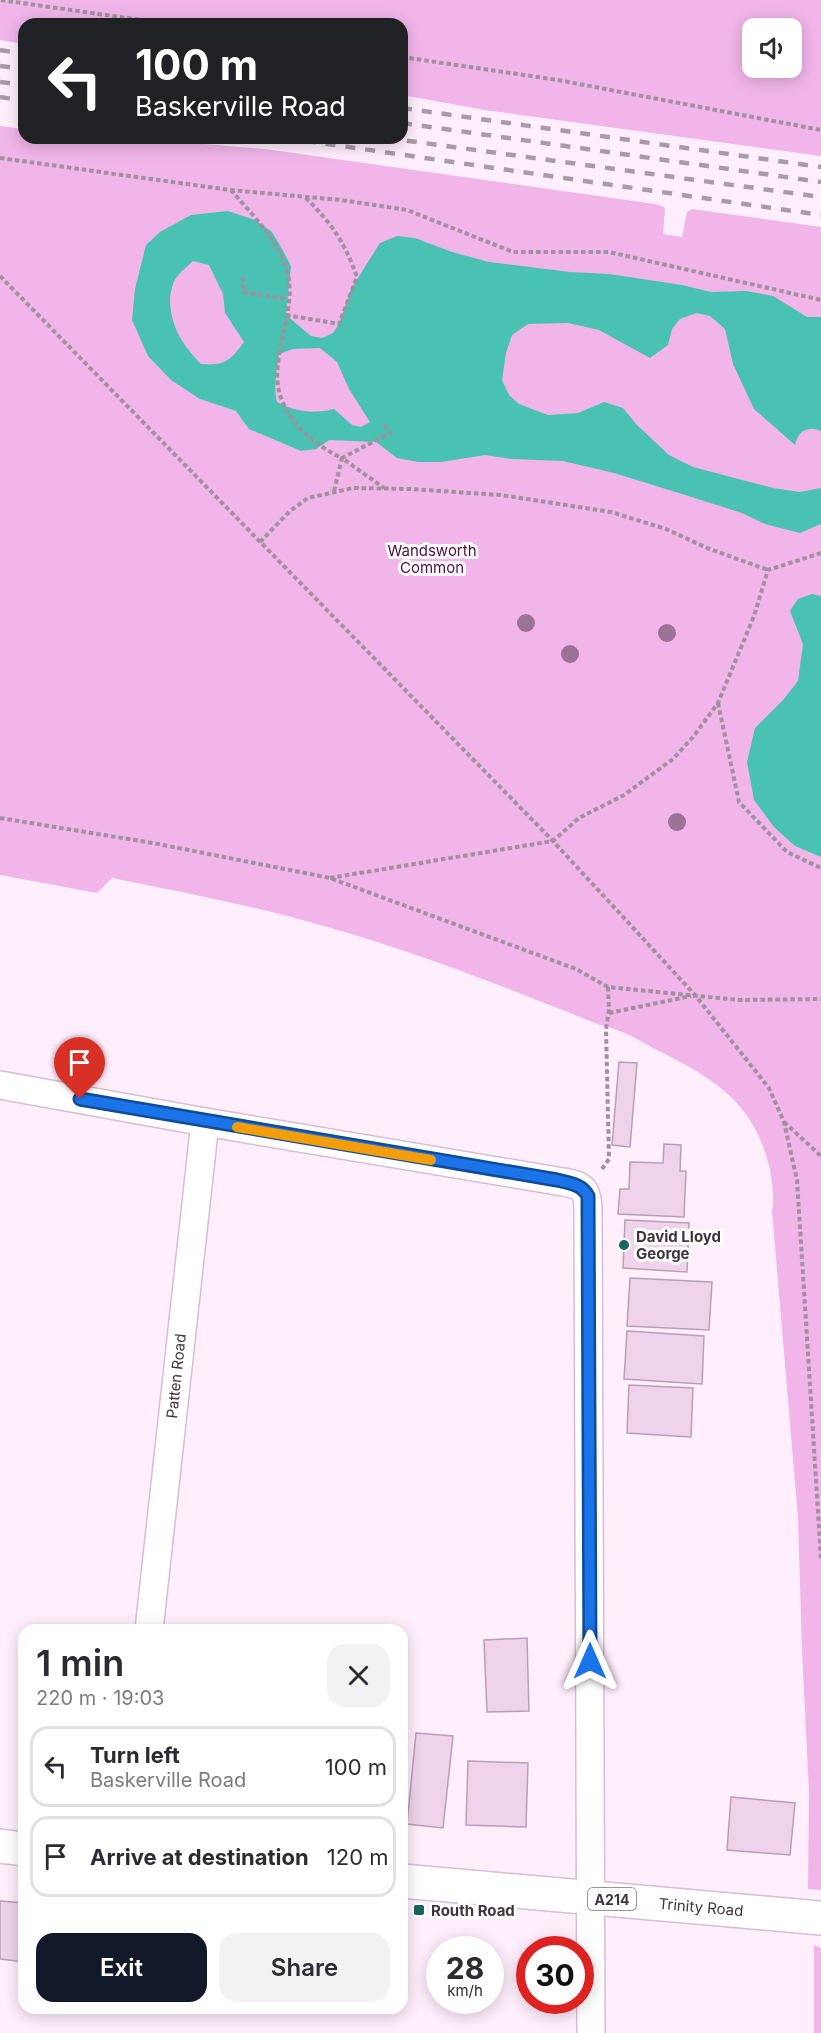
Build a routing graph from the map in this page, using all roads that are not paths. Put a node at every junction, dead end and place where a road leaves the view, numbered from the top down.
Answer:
1 (0, 1084) edge
2 (205, 1122) junction
3 (150, 1624) edge
4 (0, 1846) edge
5 (18, 1848) edge
6 (408, 1882) edge
7 (591, 1898) junction
8 (821, 1918) edge
9 (591, 2033) edge

1 - 2 street
2 - 3 street, Patten Road
2 - 7 street
4 - 5 highway
6 - 7 highway, Trinity Road / A214
7 - 8 highway, Trinity Road / A214
7 - 9 street

